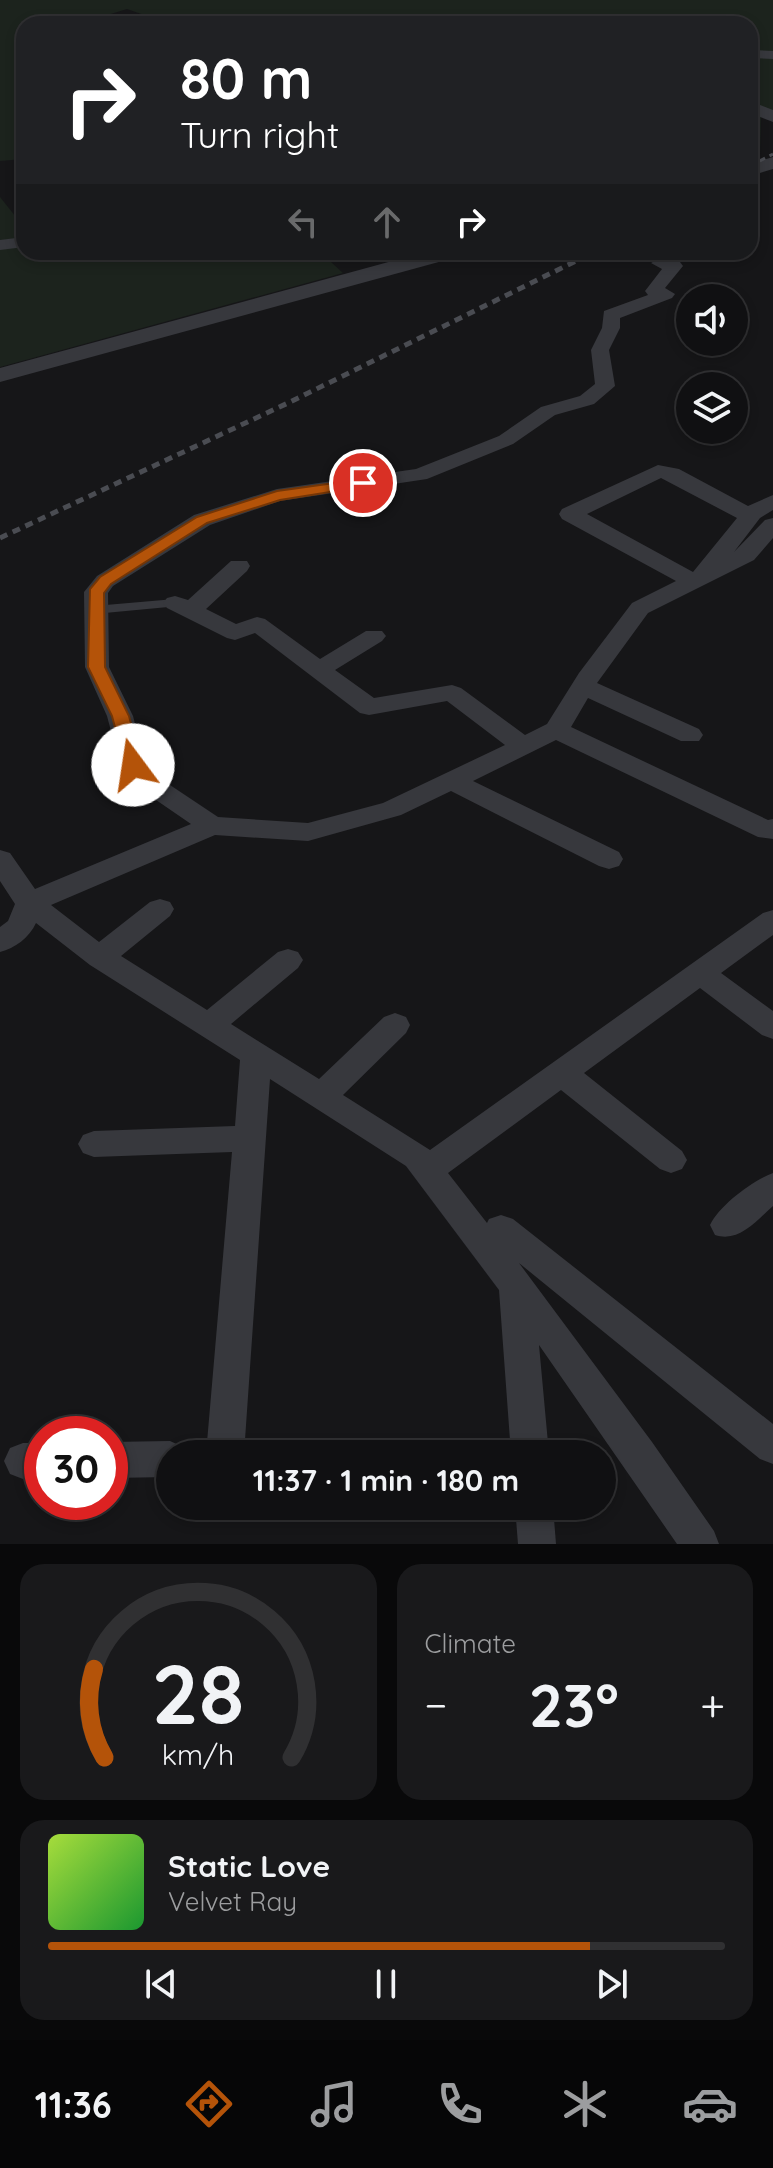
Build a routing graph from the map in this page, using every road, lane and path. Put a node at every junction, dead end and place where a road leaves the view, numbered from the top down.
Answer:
1 (420, 260) edge
2 (660, 263) dead end
3 (0, 375) edge
4 (773, 501) edge
5 (761, 520) edge
6 (239, 566) dead end
7 (699, 578) junction
8 (182, 607) junction
9 (94, 610) junction
10 (374, 636) dead end
11 (319, 670) junction
12 (583, 686) junction
13 (556, 730) junction
14 (690, 735) dead end
15 (522, 745) junction
16 (450, 780) junction
17 (212, 826) junction
18 (773, 828) edge
19 (609, 859) dead end
20 (0, 860) edge
21 (29, 903) junction
22 (160, 909) dead end
23 (773, 920) edge
24 (0, 942) edge
25 (100, 957) junction
26 (288, 960) dead end
27 (700, 973) junction
28 (395, 1025) dead end
29 (208, 1026) junction
30 (773, 1027) edge
31 (256, 1056) junction
32 (562, 1073) junction
33 (321, 1097) junction
34 (249, 1138) junction
35 (94, 1144) dead end
36 (671, 1160) dead end
37 (427, 1170) junction
38 (773, 1187) edge
39 (727, 1225) dead end
40 (496, 1226) junction
41 (516, 1286) junction
42 (226, 1440) edge
43 (529, 1440) edge
44 (773, 1447) edge
45 (156, 1459) edge
46 (128, 1460) edge
47 (535, 1520) edge
48 (537, 1544) edge
49 (700, 1544) edge

1 - 3 street
2 - 9 street
4 - 5 street
5 - 7 street
5 - 7 street
6 - 8 street
7 - 12 street
8 - 9 lane
8 - 11 street
9 - 17 street
10 - 11 street
11 - 15 street
12 - 13 street
12 - 14 street
13 - 15 street
13 - 18 street
15 - 16 street
16 - 17 street
16 - 19 street
17 - 21 street
20 - 21 street
21 - 24 street
21 - 25 street
22 - 25 street
23 - 27 street
25 - 29 street
26 - 29 street
27 - 30 street
27 - 32 street
28 - 33 street
29 - 31 street
31 - 33 street
31 - 34 street
32 - 36 street
32 - 37 street
33 - 37 street
34 - 35 street
34 - 42 street
37 - 40 street
38 - 39 street
40 - 41 street
40 - 44 street
41 - 43 street
41 - 49 street
45 - 46 street
47 - 48 street

